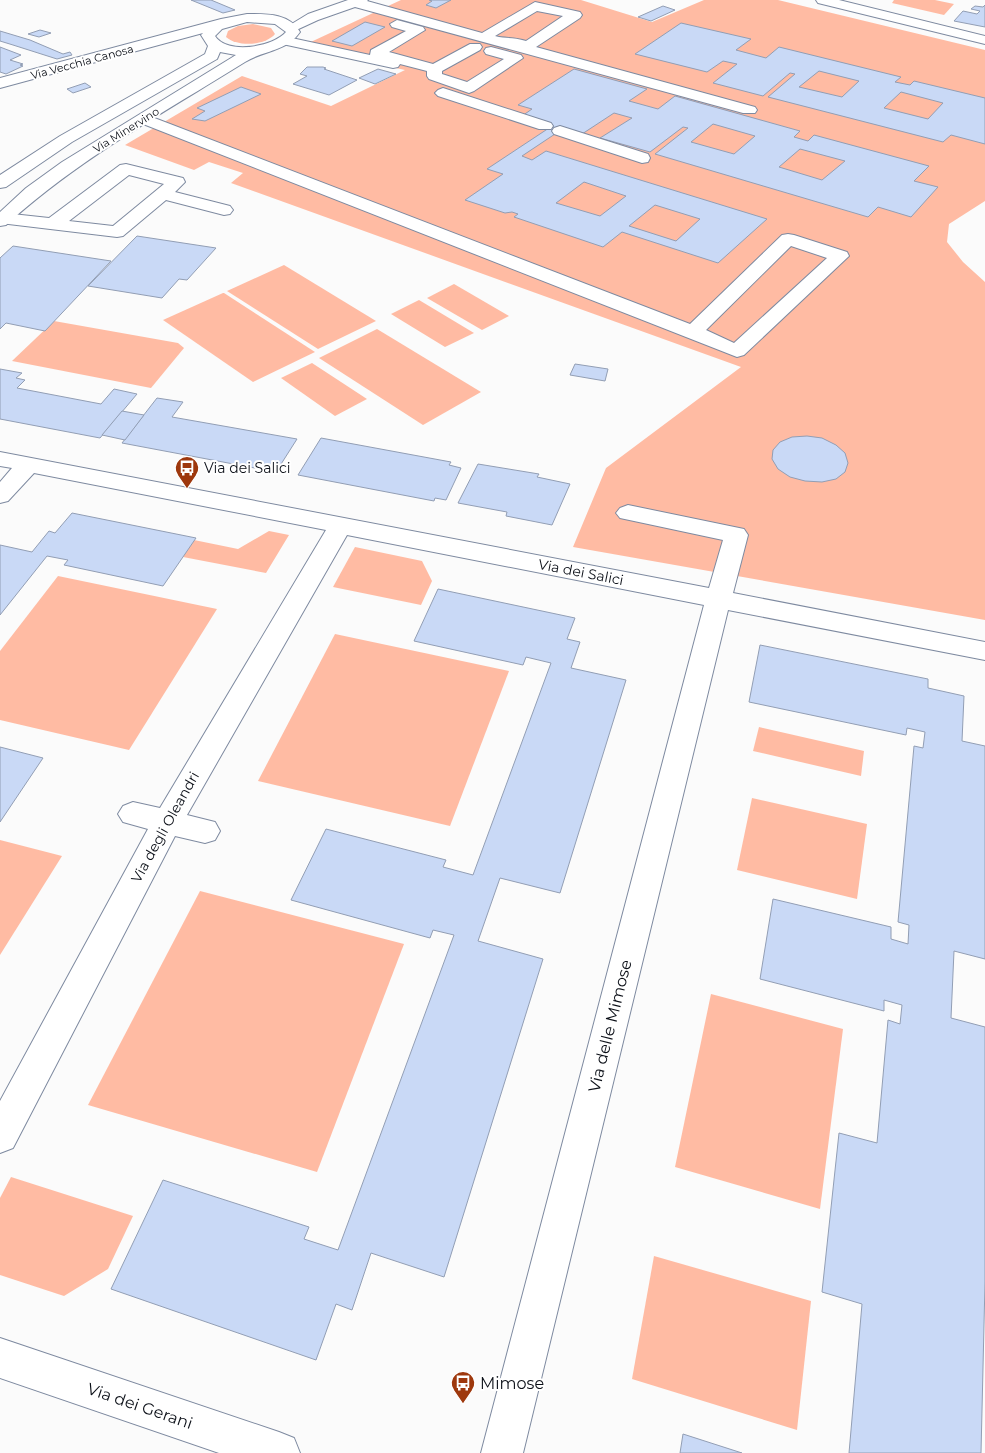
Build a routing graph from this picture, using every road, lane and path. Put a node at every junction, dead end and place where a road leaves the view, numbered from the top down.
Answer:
1 (326, 0) edge
2 (823, 0) edge
3 (361, 1) edge
4 (340, 7) junction
5 (257, 18) junction
6 (226, 22) junction
7 (418, 30) junction
8 (289, 34) junction
9 (488, 34) junction
10 (165, 40) junction
11 (985, 40) edge
12 (212, 42) junction
13 (475, 47) junction
14 (260, 50) junction
15 (426, 53) dead end
16 (435, 69) junction
17 (417, 75) junction
18 (0, 83) edge
19 (749, 110) dead end
20 (144, 119) junction
21 (642, 158) dead end
22 (0, 183) edge
23 (162, 194) junction
24 (224, 210) dead end
25 (2, 220) edge
26 (53, 224) junction
27 (693, 332) junction
28 (0, 459) edge
29 (30, 464) junction
30 (0, 496) edge
31 (628, 513) dead end
32 (341, 525) junction
33 (718, 599) junction
34 (985, 651) edge
35 (133, 814) dead end
36 (167, 822) junction
37 (205, 831) dead end
38 (0, 1136) edge
39 (0, 1358) edge
40 (279, 1453) edge
41 (502, 1453) edge

1 - 5 street
2 - 11 street
3 - 4 street
3 - 9 street
3 - 19 street
4 - 7 street
4 - 8 street
5 - 6 street, Via Vecchia Canosa
5 - 8 street
6 - 10 street, Via Vecchia Canosa
6 - 12 street, Via Minervino
7 - 13 street
7 - 17 street
8 - 14 street
8 - 17 street
9 - 9 street
10 - 12 street, Via Vecchia Canosa
10 - 18 street, Via Vecchia Canosa
12 - 14 street, Via Vecchia Canosa
12 - 22 street, Via Minervino
13 - 16 street
13 - 16 street
14 - 20 street, Via Minervino
15 - 17 street
16 - 17 street
17 - 21 street
20 - 25 street, Via Minervino
20 - 27 street
23 - 24 street
23 - 26 street
23 - 26 street
25 - 26 street
27 - 27 street
28 - 29 street, Via dei Salici
29 - 30 street
29 - 32 street, Via dei Salici
31 - 33 street, Via delle Mimose
32 - 33 street, Via dei Salici
32 - 36 street, Via degli Oleandri
33 - 34 street, Via dei Salici
33 - 41 street, Via delle Mimose
35 - 36 street
36 - 37 street
36 - 38 street, Via degli Oleandri
39 - 40 street, Via dei Gerani

